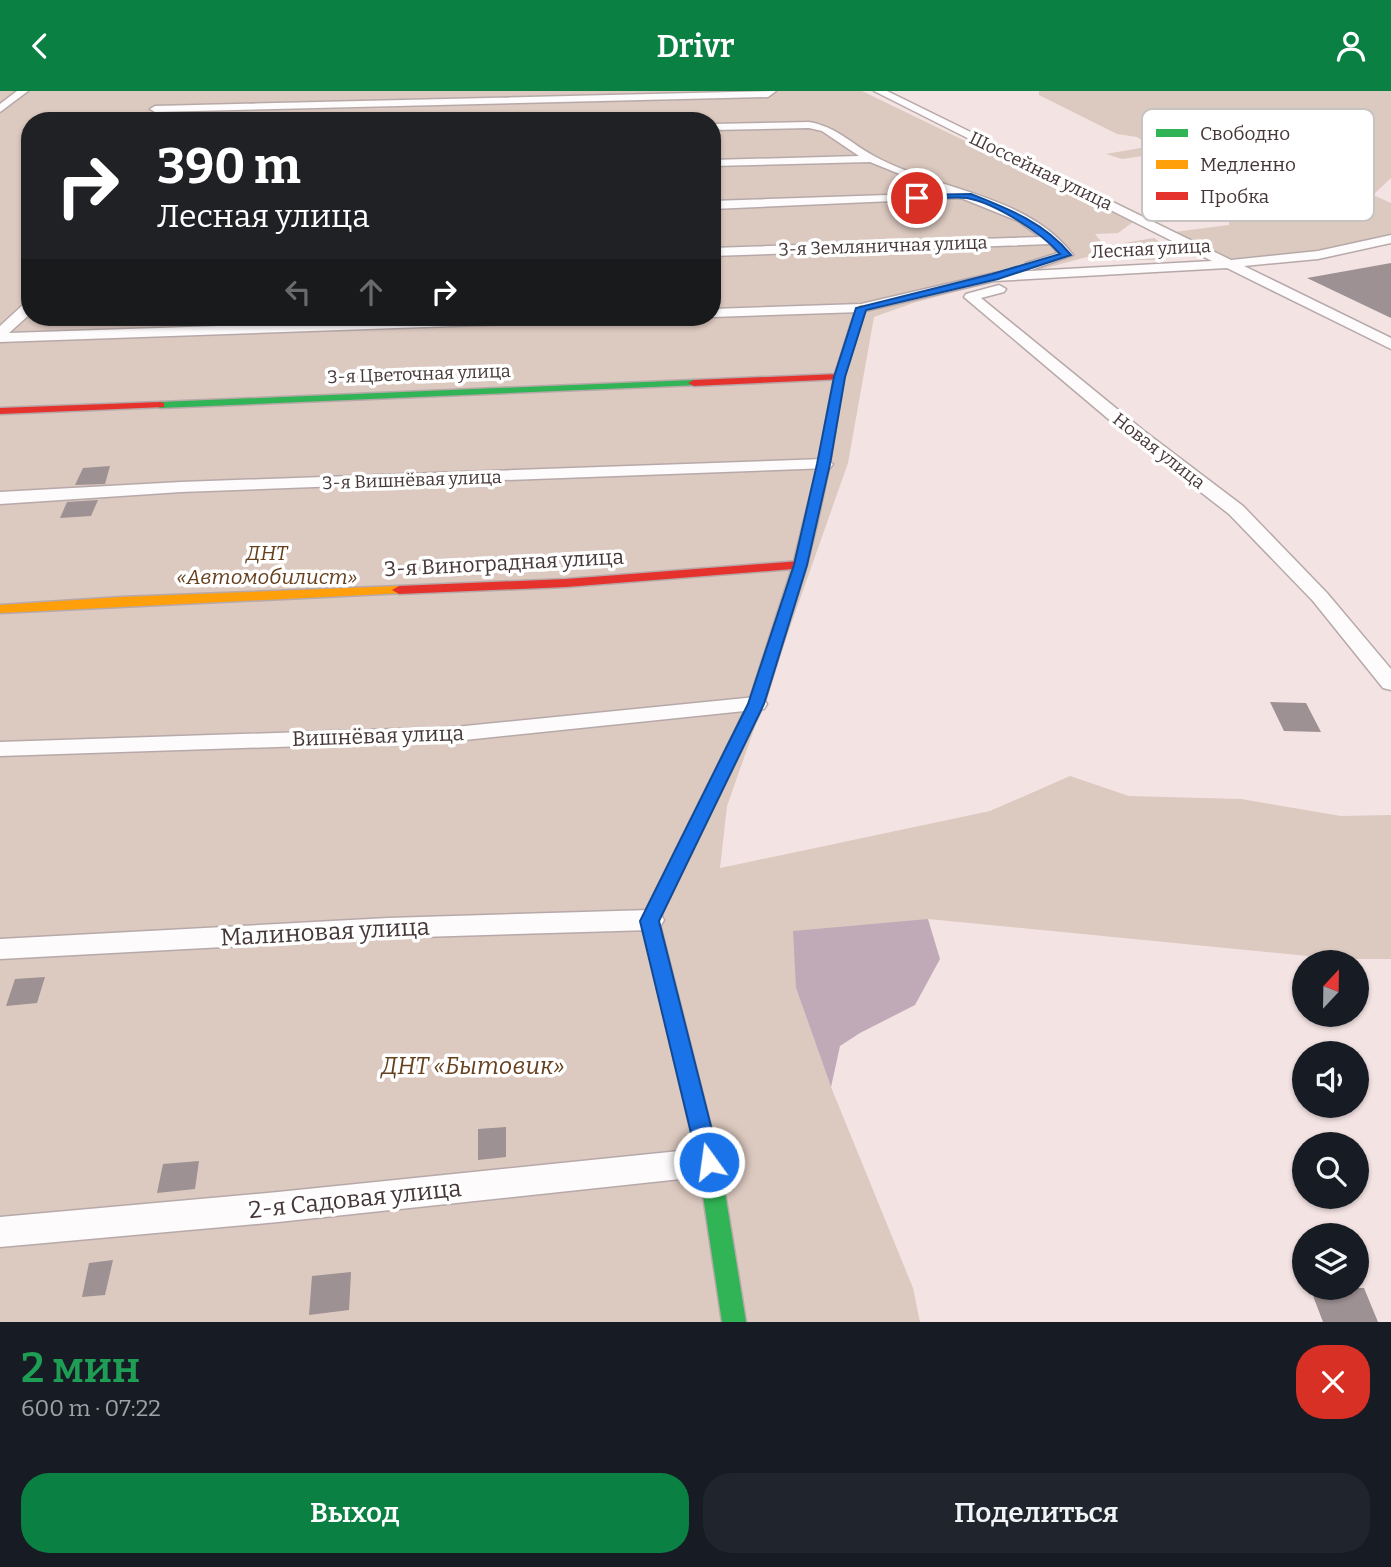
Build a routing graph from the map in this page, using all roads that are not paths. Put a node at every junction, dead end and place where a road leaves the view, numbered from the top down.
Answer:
1 (23, 91) edge
2 (879, 91) edge
3 (770, 93) edge
4 (164, 100) dead end
5 (0, 109) edge
6 (155, 109) junction
7 (153, 112) edge
8 (721, 128) edge
9 (871, 159) junction
10 (721, 163) edge
11 (968, 196) junction
12 (721, 205) edge
13 (1391, 239) edge
14 (1053, 240) junction
15 (721, 253) edge
16 (1227, 264) junction
17 (1054, 274) junction
18 (994, 277) junction
19 (861, 308) junction
20 (721, 313) edge
21 (21, 315) edge
22 (315, 326) edge
23 (0, 336) edge
24 (1391, 344) edge
25 (839, 377) junction
26 (0, 411) edge
27 (824, 464) junction
28 (0, 498) edge
29 (800, 565) junction
30 (0, 609) edge
31 (1391, 683) edge
32 (756, 704) junction
33 (0, 749) edge
34 (650, 921) junction
35 (0, 949) edge
36 (709, 1162) junction
37 (0, 1232) edge
38 (734, 1322) edge

1 - 5 street
2 - 16 street, Шоссейная улица
3 - 6 street
4 - 6 street
6 - 7 street
8 - 9 street
9 - 10 street
9 - 11 street
11 - 12 street
11 - 14 street
13 - 16 street, Лесная улица
14 - 15 street, 3-я Земляничная улица
14 - 18 street, Лесная улица
16 - 17 street, Лесная улица
16 - 24 street, Шоссейная улица
17 - 18 street, Лесная улица
17 - 31 street, Новая улица
18 - 19 street, Лесная улица
19 - 20 street
19 - 25 street
21 - 23 street
22 - 23 street
25 - 26 street, 3-я Цветочная улица
25 - 27 street
27 - 28 street, 3-я Вишнёвая улица
27 - 29 street
29 - 30 street, 3-я Виноградная улица
29 - 32 street
32 - 33 street, Вишнёвая улица
32 - 34 street
34 - 35 street, Малиновая улица
34 - 36 street
36 - 37 street, 2-я Садовая улица
36 - 38 street

